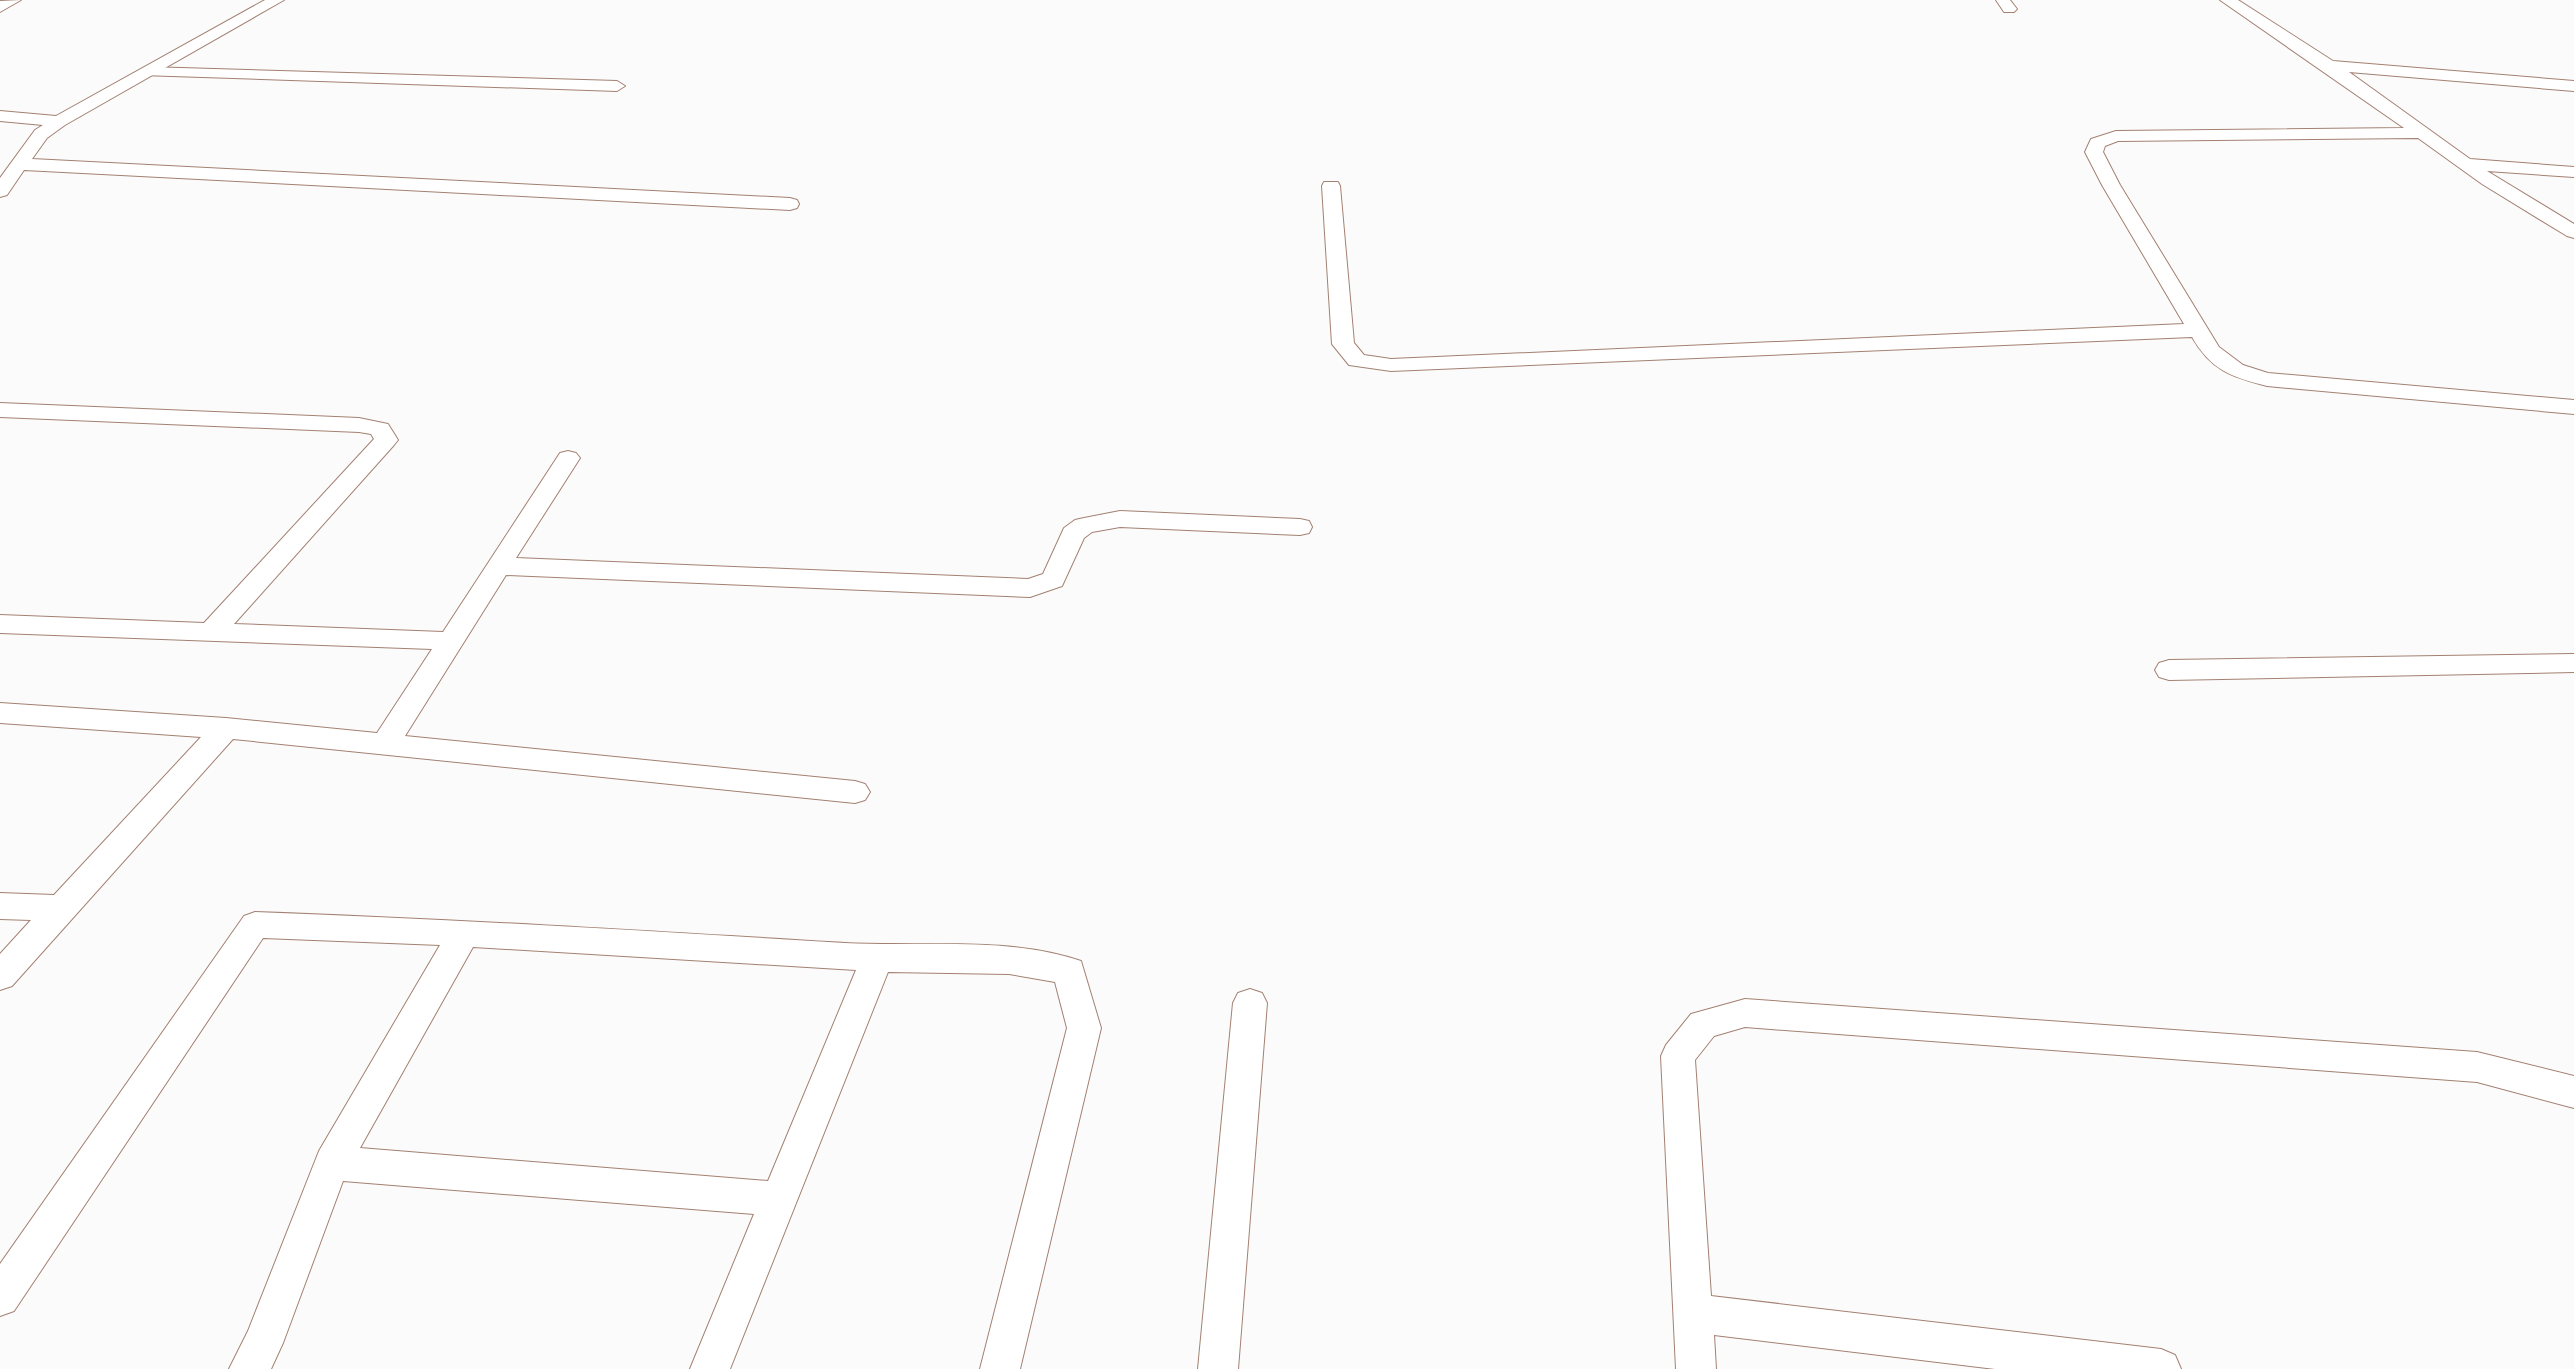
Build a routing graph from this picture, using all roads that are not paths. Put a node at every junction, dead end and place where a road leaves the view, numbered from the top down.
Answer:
1 (13, 0) edge
2 (276, 0) edge
3 (2228, 0) edge
4 (0, 6) edge
5 (2330, 66) junction
6 (146, 72) junction
7 (616, 86) dead end
8 (2574, 86) edge
9 (0, 116) edge
10 (59, 121) junction
11 (2422, 133) junction
12 (18, 164) junction
13 (2466, 164) junction
14 (2574, 172) edge
15 (1331, 186) dead end
16 (0, 190) edge
17 (790, 204) dead end
18 (2574, 232) edge
19 (2198, 330) junction
20 (2574, 406) edge
21 (0, 410) edge
22 (568, 458) dead end
23 (1300, 527) dead end
24 (499, 566) junction
25 (0, 624) edge
26 (211, 632) junction
27 (451, 641) junction
28 (2574, 663) edge
29 (2169, 670) dead end
30 (0, 713) edge
31 (226, 728) junction
32 (385, 744) junction
33 (855, 792) dead end
34 (0, 906) edge
35 (62, 908) junction
36 (464, 933) junction
37 (877, 958) junction
38 (0, 976) edge
39 (1250, 1004) dead end
40 (2574, 1092) edge
41 (332, 1163) junction
42 (780, 1200) junction
43 (0, 1297) edge
44 (1692, 1313) junction
45 (249, 1369) edge
46 (710, 1369) edge
47 (1000, 1369) edge
48 (1218, 1369) edge
49 (1696, 1369) edge
50 (2161, 1369) edge

1 - 4 street
2 - 6 street
3 - 5 street
5 - 8 street
5 - 11 street
6 - 7 street
6 - 10 street
9 - 10 street
10 - 12 street
11 - 13 street
11 - 19 street
12 - 16 street
12 - 17 street
13 - 14 street
13 - 18 street
15 - 19 street
19 - 20 street
21 - 26 street
22 - 24 street
23 - 24 street
24 - 27 street
25 - 26 street
26 - 27 street
27 - 32 street
28 - 29 street
30 - 31 street
31 - 32 street
31 - 35 street
32 - 33 street
34 - 35 street
35 - 38 street
36 - 37 street
36 - 41 street
36 - 43 street
37 - 42 street
37 - 47 street
39 - 48 street
40 - 44 street
41 - 42 street
41 - 45 street
42 - 46 street
44 - 49 street
44 - 50 street

